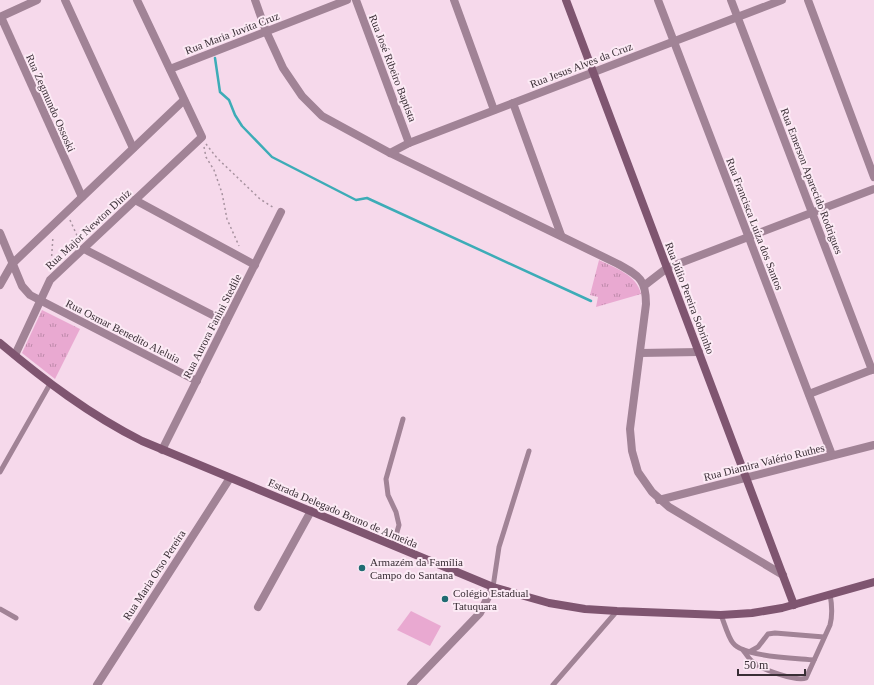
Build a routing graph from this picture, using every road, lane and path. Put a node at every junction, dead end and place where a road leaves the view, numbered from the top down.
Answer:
1 (38, 0) edge
2 (65, 0) edge
3 (137, 0) edge
4 (255, 0) edge
5 (347, 0) edge
6 (356, 0) edge
7 (454, 0) edge
8 (566, 0) edge
9 (658, 0) edge
10 (731, 0) edge
11 (782, 0) edge
12 (808, 0) edge
13 (0, 17) edge
14 (738, 17) junction
15 (266, 31) junction
16 (674, 42) junction
17 (170, 69) junction
18 (593, 73) junction
19 (184, 100) junction
20 (513, 103) junction
21 (494, 110) junction
22 (202, 137) junction
23 (409, 143) junction
24 (133, 148) junction
25 (390, 153) junction
26 (874, 177) edge
27 (874, 189) edge
28 (82, 197) junction
29 (135, 200) junction
30 (67, 212) junction
31 (282, 212) joint
32 (812, 212) junction
33 (54, 224) junction
34 (0, 233) edge
35 (561, 235) junction
36 (748, 237) junction
37 (84, 249) junction
38 (245, 260) junction
39 (12, 264) junction
40 (255, 265) junction
41 (51, 266) dead end
42 (667, 268) junction
43 (644, 285) junction
44 (0, 286) edge
45 (40, 301) junction
46 (226, 322) junction
47 (0, 343) edge
48 (699, 352) junction
49 (640, 353) junction
50 (15, 355) junction
51 (873, 369) edge
52 (197, 381) junction
53 (50, 384) junction
54 (809, 394) junction
55 (403, 419) dead end
56 (874, 445) edge
57 (162, 450) junction
58 (529, 451) dead end
59 (832, 455) junction
60 (0, 472) edge
61 (230, 478) junction
62 (746, 478) junction
63 (659, 500) junction
64 (311, 511) junction
65 (393, 546) junction
66 (783, 575) junction
67 (874, 582) edge
68 (493, 587) junction
69 (830, 594) junction
70 (794, 604) junction
71 (258, 607) dead end
72 (0, 609) edge
73 (617, 611) junction
74 (721, 614) junction
75 (16, 618) dead end
76 (824, 636) junction
77 (743, 650) junction
78 (748, 652) junction
79 (814, 660) junction
80 (97, 685) edge
81 (411, 685) edge
82 (553, 685) edge

1 - 13 street
2 - 24 street
3 - 17 street
4 - 15 street
5 - 15 street, Rua Maria Juvita Cruz
6 - 23 street, Rua José Ribeiro Baptista
7 - 21 street
8 - 18 main road, Rua Júlio Pereira Sobrinho
9 - 16 street, Rua Francisca Luíza dos Santos
10 - 14 street, Rua Emerson Aparecido Rodrigues
11 - 14 street, Rua Jesus Alves da Cruz
12 - 26 street
13 - 28 street, Rua Zegmundo Ossoski
14 - 16 street, Rua Jesus Alves da Cruz
14 - 32 street, Rua Emerson Aparecido Rodrigues
15 - 17 street, Rua Maria Juvita Cruz
15 - 25 street
16 - 18 street, Rua Jesus Alves da Cruz
16 - 36 street, Rua Francisca Luíza dos Santos
17 - 19 street
18 - 20 street, Rua Jesus Alves da Cruz
18 - 42 main road, Rua Júlio Pereira Sobrinho
19 - 22 street
19 - 24 street
20 - 21 street, Rua Jesus Alves da Cruz
20 - 35 street
21 - 23 street, Rua Jesus Alves da Cruz
22 - 29 street, Rua Major Newton Diniz
22 - 31 path
22 - 38 path
23 - 25 street, Rua Jesus Alves da Cruz
24 - 28 street
25 - 35 street
27 - 32 street
28 - 30 street
29 - 37 street, Rua Major Newton Diniz
29 - 38 street
30 - 33 street
30 - 37 path
31 - 40 street, Rua Aurora Fanini Stedile
32 - 36 street
32 - 51 street, Rua Emerson Aparecido Rodrigues
33 - 39 street
33 - 41 path
34 - 39 street, Rua Osmar Benedito Aleluia
35 - 43 street
36 - 42 street
36 - 54 street, Rua Francisca Luíza dos Santos
37 - 45 street, Rua Major Newton Diniz
37 - 46 street
38 - 40 street
39 - 44 street
39 - 45 street, Rua Osmar Benedito Aleluia
40 - 46 street, Rua Aurora Fanini Stedile
42 - 43 street
42 - 48 main road, Rua Júlio Pereira Sobrinho
43 - 49 street
45 - 50 street, Rua Major Newton Diniz
45 - 52 street, Rua Osmar Benedito Aleluia
46 - 52 street, Rua Aurora Fanini Stedile
47 - 50 main road, Estrada Delegado Bruno de Almeida
48 - 49 street
48 - 62 main road, Rua Júlio Pereira Sobrinho
49 - 63 street
50 - 53 main road, Estrada Delegado Bruno de Almeida
51 - 54 street
52 - 57 street, Rua Aurora Fanini Stedile
53 - 57 main road, Estrada Delegado Bruno de Almeida
53 - 60 lane
54 - 59 street, Rua Francisca Luíza dos Santos
55 - 65 lane
56 - 59 street, Rua Diamira Valério Ruthes
57 - 61 main road, Estrada Delegado Bruno de Almeida
58 - 68 lane
59 - 62 street, Rua Diamira Valério Ruthes
61 - 64 main road, Estrada Delegado Bruno de Almeida
61 - 80 street, Rua Maria Orso Pereira
62 - 63 street, Rua Diamira Valério Ruthes
62 - 66 main road, Rua Júlio Pereira Sobrinho
63 - 66 street
64 - 65 main road, Estrada Delegado Bruno de Almeida
64 - 71 street
65 - 68 main road, Estrada Delegado Bruno de Almeida
66 - 70 main road, Rua Júlio Pereira Sobrinho
67 - 69 main road, Estrada Delegado Bruno de Almeida
68 - 73 main road, Estrada Delegado Bruno de Almeida
68 - 81 street
69 - 70 main road, Estrada Delegado Bruno de Almeida
69 - 76 lane
70 - 74 main road, Estrada Delegado Bruno de Almeida
72 - 75 lane
73 - 74 main road, Estrada Delegado Bruno de Almeida
73 - 82 lane
74 - 77 lane
76 - 78 lane
76 - 79 lane
77 - 78 lane
77 - 79 lane
78 - 79 lane

